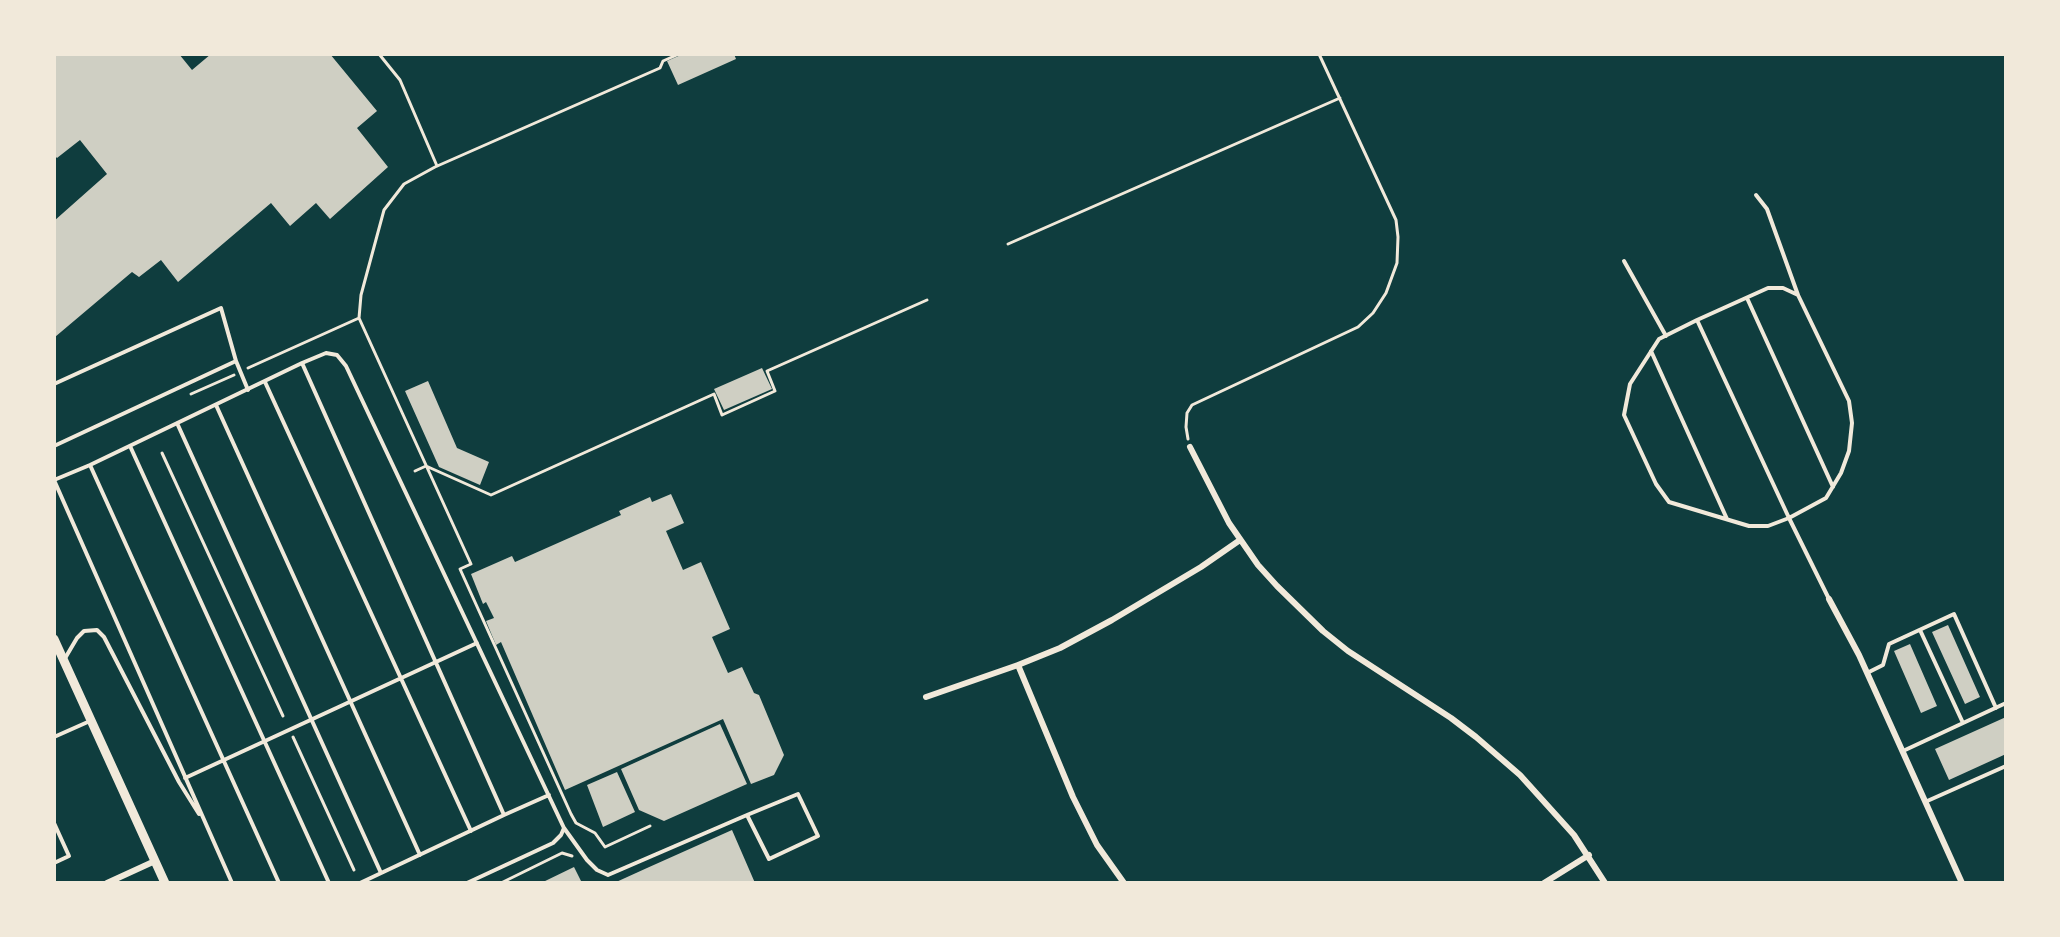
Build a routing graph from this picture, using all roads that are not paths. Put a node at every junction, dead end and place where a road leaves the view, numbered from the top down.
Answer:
1 (1756, 195) dead end
2 (1624, 261) dead end
3 (1798, 295) junction
4 (1747, 298) junction
5 (1698, 320) junction
6 (1666, 336) junction
7 (1651, 350) junction
8 (236, 361) junction
9 (302, 363) junction
10 (264, 382) junction
11 (54, 384) edge
12 (248, 390) junction
13 (216, 405) junction
14 (177, 423) junction
15 (54, 446) edge
16 (130, 446) junction
17 (1190, 447) road end
18 (90, 465) junction
19 (54, 480) edge
20 (1833, 487) junction
21 (1789, 518) junction
22 (1727, 520) junction
23 (1240, 540) junction
24 (1829, 599) joint
25 (1920, 630) junction
26 (54, 639) edge
27 (477, 643) junction
28 (64, 661) junction
29 (436, 662) junction
30 (1018, 665) junction
31 (1867, 673) junction
32 (400, 678) junction
33 (926, 697) dead end
34 (351, 701) junction
35 (2006, 703) edge
36 (1996, 708) junction
37 (91, 720) junction
38 (311, 720) junction
39 (1963, 723) junction
40 (54, 737) edge
41 (264, 741) junction
42 (1903, 752) junction
43 (223, 760) junction
44 (2006, 766) edge
45 (185, 778) junction
46 (549, 795) junction
47 (1925, 802) junction
48 (747, 815) junction
49 (504, 816) junction
50 (54, 823) edge
51 (208, 828) junction
52 (564, 828) junction
53 (471, 831) junction
54 (420, 855) junction
55 (1589, 855) junction
56 (155, 861) junction
57 (54, 863) edge
58 (381, 873) junction
59 (106, 883) edge
60 (165, 883) edge
61 (232, 883) edge
62 (279, 883) edge
63 (329, 883) edge
64 (360, 883) edge
65 (467, 883) edge
66 (1124, 883) edge
67 (1544, 883) edge
68 (1605, 883) edge
69 (1962, 883) edge

1 - 3 lane
2 - 6 lane
3 - 4 lane
3 - 20 lane
4 - 5 lane
4 - 20 lane
5 - 6 lane
5 - 21 lane
6 - 7 lane
7 - 22 lane
7 - 22 lane
8 - 11 lane
8 - 12 lane
8 - 15 lane
9 - 10 lane
9 - 27 lane
9 - 29 lane
10 - 12 lane
10 - 32 lane
12 - 13 lane
13 - 14 lane
13 - 34 lane
14 - 16 lane
14 - 38 lane
16 - 18 lane
16 - 41 lane
17 - 23 street
18 - 19 lane
18 - 43 lane
19 - 45 lane
20 - 21 lane
21 - 22 lane
21 - 24 lane
23 - 30 street
23 - 55 street
24 - 31 street
25 - 31 lane
25 - 36 lane
25 - 39 lane
26 - 28 street
27 - 29 lane
27 - 46 lane
28 - 37 street
28 - 51 lane
29 - 32 lane
29 - 49 lane
30 - 33 street
30 - 66 street
31 - 42 street
32 - 34 lane
32 - 53 lane
34 - 38 lane
34 - 54 lane
35 - 36 lane
36 - 39 lane
37 - 40 lane
37 - 56 street
38 - 41 lane
38 - 58 lane
39 - 42 lane
41 - 43 lane
41 - 63 lane
42 - 47 street
43 - 45 lane
43 - 62 lane
44 - 47 lane
45 - 51 lane
46 - 49 lane
46 - 52 lane
47 - 69 street
48 - 48 lane
48 - 52 lane
49 - 53 lane
50 - 57 lane
51 - 61 lane
52 - 65 lane
53 - 54 lane
54 - 58 lane
55 - 67 street
55 - 68 street
56 - 59 street
56 - 60 street
58 - 64 lane

